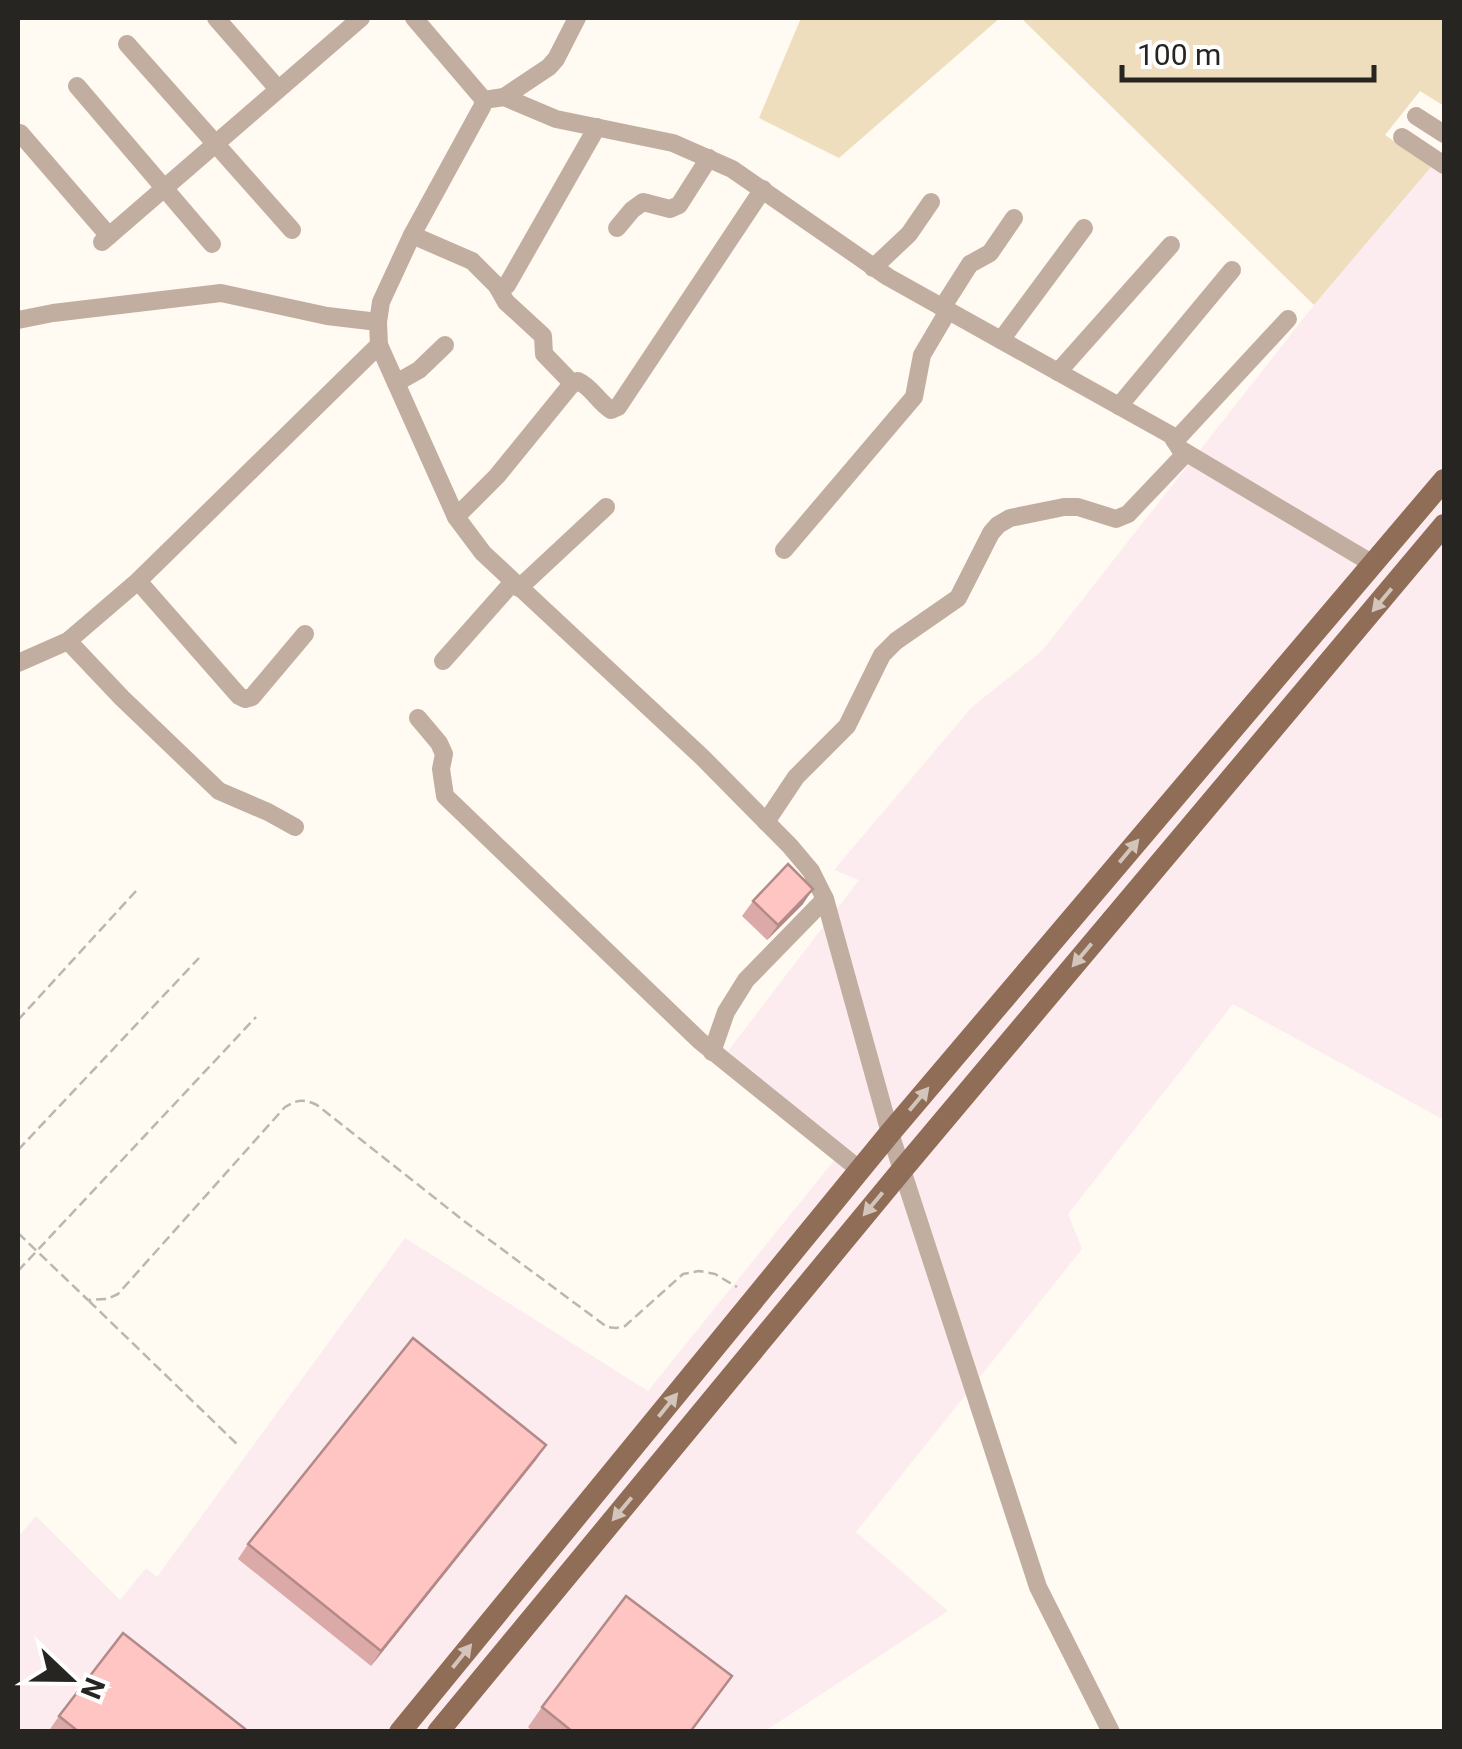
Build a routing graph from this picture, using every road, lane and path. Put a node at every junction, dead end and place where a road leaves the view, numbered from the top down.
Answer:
1 (216, 18) edge
2 (330, 18) edge
3 (360, 18) edge
4 (415, 18) edge
5 (577, 18) edge
6 (343, 32) junction
7 (127, 44) dead end
8 (77, 86) dead end
9 (278, 89) junction
10 (504, 96) junction
11 (484, 100) junction
12 (1416, 116) dead end
13 (597, 127) junction
14 (20, 133) dead end
15 (1444, 134) edge
16 (1402, 137) dead end
17 (216, 144) junction
18 (709, 158) junction
19 (1444, 164) edge
20 (164, 188) junction
21 (763, 189) junction
22 (931, 202) dead end
23 (1014, 218) dead end
24 (617, 228) dead end
25 (1084, 228) dead end
26 (292, 230) dead end
27 (412, 235) junction
28 (212, 244) dead end
29 (1171, 245) dead end
30 (873, 268) junction
31 (1232, 270) dead end
32 (497, 286) junction
33 (945, 310) junction
34 (1288, 319) dead end
35 (18, 320) edge
36 (378, 322) junction
37 (1001, 340) junction
38 (379, 345) junction
39 (445, 345) dead end
40 (1058, 372) junction
41 (396, 382) junction
42 (573, 384) junction
43 (1118, 406) junction
44 (1181, 447) junction
45 (1444, 480) edge
46 (606, 507) dead end
47 (456, 517) junction
48 (1444, 525) edge
49 (784, 550) dead end
50 (1373, 564) junction
51 (138, 581) junction
52 (516, 585) junction
53 (305, 634) dead end
54 (68, 641) junction
55 (443, 660) dead end
56 (18, 663) edge
57 (418, 718) dead end
58 (766, 822) junction
59 (295, 828) dead end
60 (136, 891) dead end
61 (825, 899) junction
62 (200, 958) dead end
63 (256, 1016) dead end
64 (18, 1020) edge
65 (712, 1052) junction
66 (890, 1133) junction
67 (18, 1150) edge
68 (860, 1170) junction
69 (902, 1170) junction
70 (18, 1233) edge
71 (36, 1252) junction
72 (18, 1272) edge
73 (756, 1298) junction
74 (88, 1300) junction
75 (240, 1446) dead end
76 (400, 1732) edge
77 (438, 1732) edge
78 (1111, 1732) edge

1 - 9 street
2 - 6 street
3 - 6 street
4 - 11 street
5 - 10 street
6 - 9 street
7 - 17 street
8 - 20 street
9 - 17 street
10 - 11 street
10 - 13 street
11 - 27 street
12 - 15 street
13 - 18 street
13 - 32 street
14 - 20 street
16 - 19 street
17 - 20 street
17 - 26 street
18 - 21 street
18 - 24 street
20 - 28 street
21 - 30 street
21 - 42 street
22 - 30 street
23 - 33 street
25 - 37 street
27 - 32 street
27 - 36 street
29 - 40 street
30 - 33 street
31 - 43 street
32 - 42 street
33 - 37 street
33 - 49 street
34 - 44 street
35 - 36 street
36 - 38 street
37 - 40 street
38 - 41 street
38 - 51 street
39 - 41 street
40 - 43 street
41 - 47 street
42 - 47 street
43 - 44 street
44 - 50 street
44 - 58 street
45 - 50 main road
46 - 52 street
47 - 52 street
48 -> 69 main road
66 -> 50 main road
51 - 53 street
51 - 54 street
52 - 55 street
52 - 58 street
54 - 56 street
54 - 59 street
57 - 65 street
58 - 61 street
60 - 64 path
61 - 65 street
61 - 66 street
62 - 67 path
63 - 71 path
65 - 68 street
66 - 68 main road
66 - 69 street
68 - 73 main road
69 -> 77 main road
69 - 78 street
70 - 71 path
71 - 72 path
71 - 74 path
73 - 74 path
76 -> 73 main road
74 - 75 path

